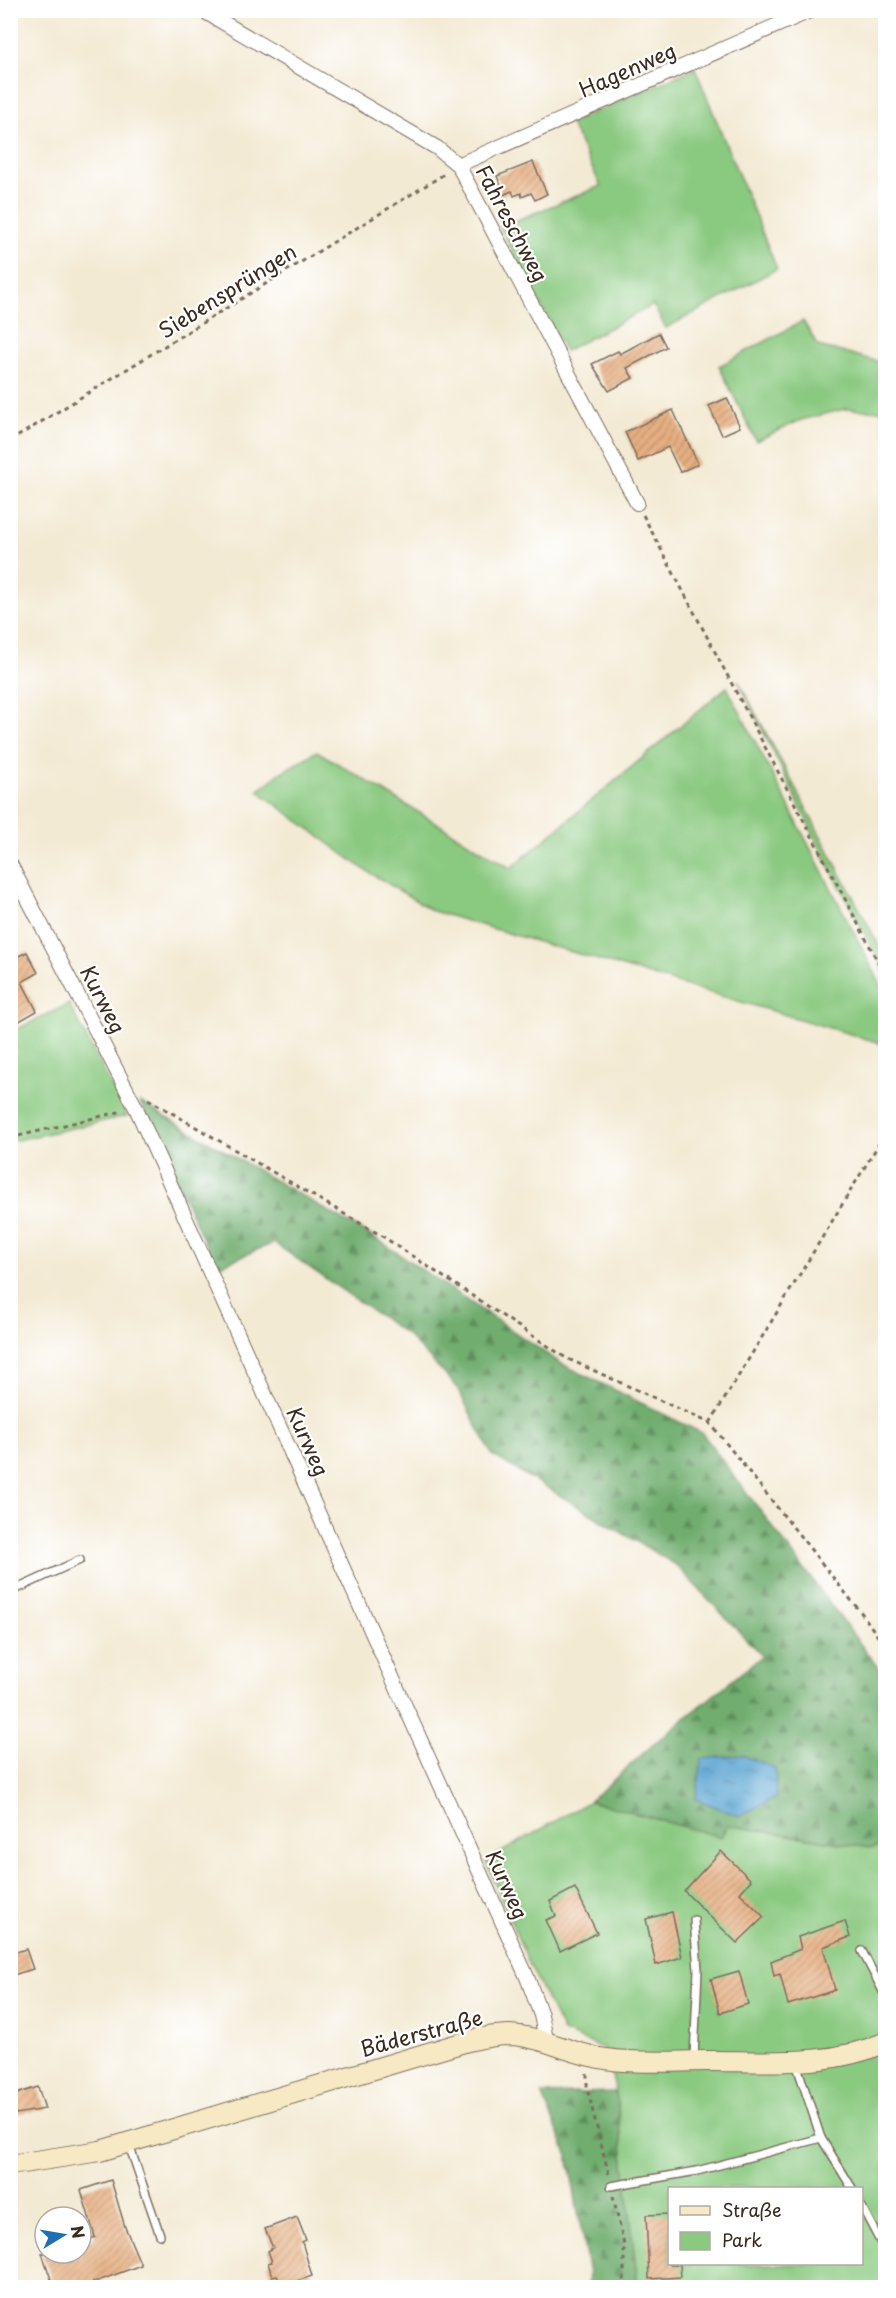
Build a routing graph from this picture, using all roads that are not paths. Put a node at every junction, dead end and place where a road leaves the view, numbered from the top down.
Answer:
1 (202, 10) edge
2 (812, 10) edge
3 (458, 165) junction
4 (637, 503) road end
5 (10, 864) edge
6 (80, 1560) dead end
7 (10, 1592) edge
8 (694, 1920) dead end
9 (862, 1951) dead end
10 (885, 1997) edge
11 (885, 2042) edge
12 (547, 2044) junction
13 (694, 2061) junction
14 (795, 2061) junction
15 (821, 2138) junction
16 (128, 2142) junction
17 (10, 2166) edge
18 (611, 2186) road end
19 (851, 2187) edge
20 (863, 2211) edge
21 (160, 2235) dead end
22 (885, 2253) edge

1 - 3 street, Fahreschweg
2 - 3 street, Hagenweg
3 - 4 street, Fahreschweg
5 - 12 street, Kurweg
6 - 7 lane
8 - 13 lane
9 - 10 lane
11 - 14 street, Bäderstraße
12 - 13 street, Bäderstraße
12 - 16 street, Bäderstraße
13 - 14 street, Bäderstraße
14 - 15 lane
15 - 18 lane
15 - 19 lane
16 - 17 street, Bäderstraße
16 - 21 lane
20 - 22 lane

